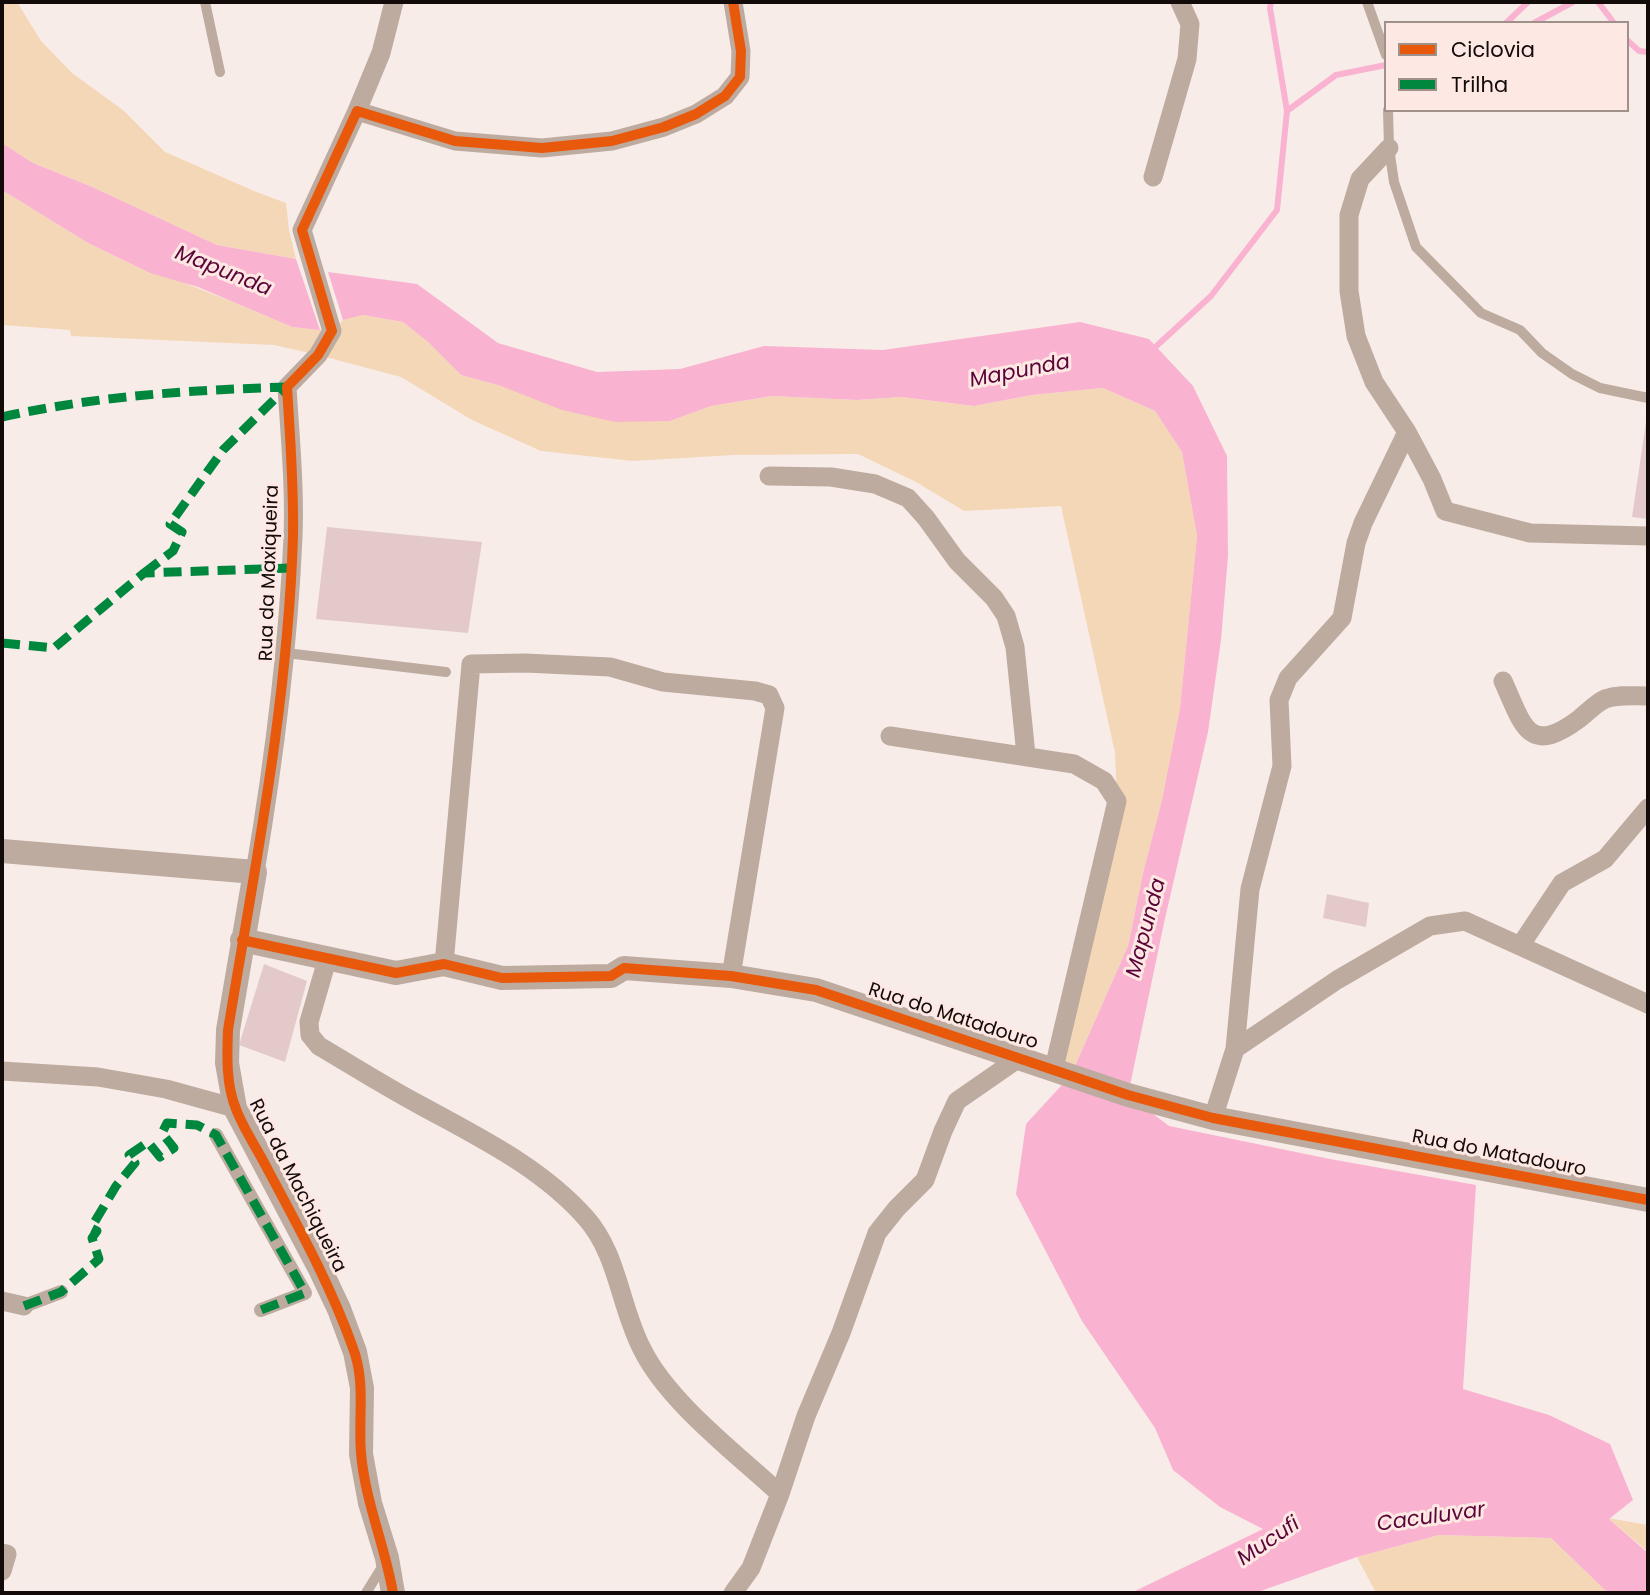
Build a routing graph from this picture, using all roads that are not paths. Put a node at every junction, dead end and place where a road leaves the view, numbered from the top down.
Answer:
1 (205, 2) edge
2 (394, 2) edge
3 (733, 2) edge
4 (1180, 2) edge
5 (1367, 2) edge
6 (1384, 49) edge
7 (220, 72) dead end
8 (357, 111) junction
9 (1388, 112) edge
10 (1389, 148) junction
11 (1153, 177) dead end
12 (1648, 398) edge
13 (1407, 432) junction
14 (769, 476) dead end
15 (1648, 536) edge
16 (286, 653) junction
17 (446, 672) dead end
18 (1503, 681) dead end
19 (1648, 696) edge
20 (890, 736) dead end
21 (1026, 755) junction
22 (269, 789) joint
23 (1648, 808) edge
24 (2, 851) edge
25 (255, 872) junction
26 (242, 940) junction
27 (1520, 946) junction
28 (327, 960) junction
29 (444, 964) junction
30 (731, 976) junction
31 (1648, 1004) edge
32 (1235, 1049) junction
33 (1019, 1058) junction
34 (2, 1071) edge
35 (1062, 1072) junction
36 (235, 1108) junction
37 (1213, 1118) junction
38 (216, 1135) dead end
39 (1648, 1200) edge
40 (61, 1292) dead end
41 (2, 1301) edge
42 (24, 1306) joint
43 (261, 1310) dead end
44 (780, 1494) junction
45 (2, 1553) edge
46 (387, 1559) junction
47 (2, 1571) edge
48 (366, 1593) edge
49 (393, 1593) edge
50 (733, 1593) edge

1 - 7 lane
2 - 8 street
3 - 8 street
4 - 11 street
5 - 6 lane
8 - 16 street, Rua da Maxiqueira
9 - 10 lane
10 - 12 lane
10 - 13 street
13 - 15 street
13 - 32 street
14 - 21 street
16 - 17 lane
16 - 22 street, Rua da Maxiqueira
18 - 19 street
20 - 21 street
21 - 35 street
22 - 25 street, Rua da Machiqueira
23 - 27 street
24 - 25 street
25 - 26 street, Rua da Machiqueira
26 - 28 street, Rua do Matadouro
26 - 36 street, Rua da Machiqueira
27 - 31 street
27 - 32 street
28 - 29 street, Rua do Matadouro
28 - 44 street
29 - 30 street, Rua do Matadouro
29 - 30 street
30 - 33 street, Rua do Matadouro
32 - 37 street
33 - 35 street, Rua do Matadouro
33 - 44 street
34 - 36 street
35 - 37 street, Rua do Matadouro
36 - 46 street, Rua da Machiqueira
37 - 39 street, Rua do Matadouro
38 - 43 street
40 - 42 street
41 - 42 street
44 - 50 street
45 - 47 street
46 - 48 lane
46 - 49 street, Rua da Machiqueira

